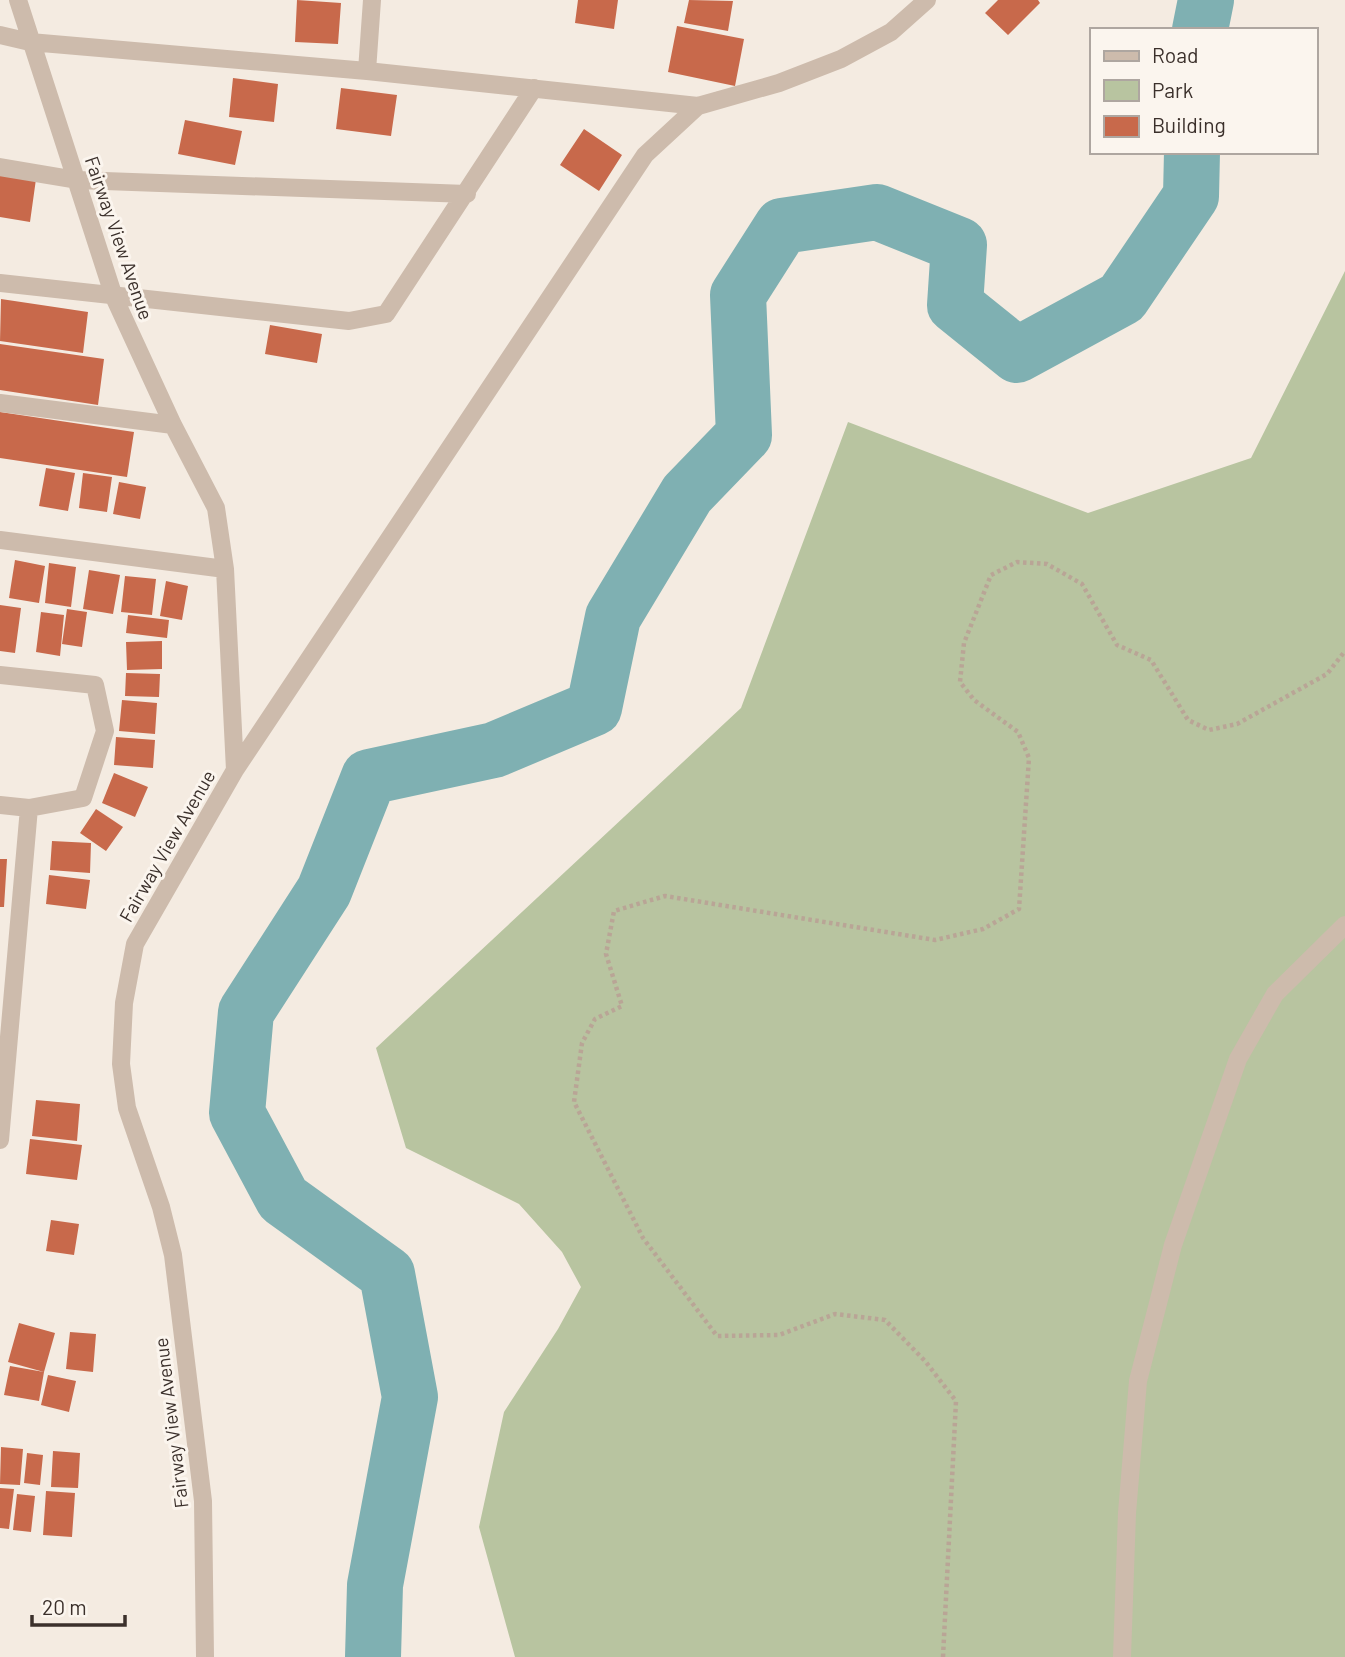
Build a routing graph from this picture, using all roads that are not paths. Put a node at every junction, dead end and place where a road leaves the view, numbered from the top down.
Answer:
1 (18, 0) edge
2 (372, 0) edge
3 (927, 0) edge
4 (0, 35) edge
5 (30, 42) junction
6 (366, 71) junction
7 (534, 89) junction
8 (698, 106) junction
9 (0, 167) edge
10 (76, 180) junction
11 (467, 194) junction
12 (0, 283) edge
13 (114, 298) junction
14 (0, 403) edge
15 (173, 425) junction
16 (0, 540) edge
17 (225, 569) junction
18 (0, 675) edge
19 (235, 770) junction
20 (0, 805) edge
21 (29, 808) junction
22 (1345, 925) edge
23 (9, 941) edge
24 (4, 1057) edge
25 (0, 1140) edge
26 (205, 1657) edge
27 (1122, 1657) edge

1 - 5 street, Fairway View Avenue
2 - 6 street
3 - 8 street
4 - 5 street
5 - 6 street
5 - 10 street, Fairway View Avenue
6 - 7 street
7 - 8 street
7 - 11 street
8 - 19 street
9 - 10 street
10 - 11 street
10 - 13 street, Fairway View Avenue
11 - 13 street
12 - 13 street
13 - 15 street, Fairway View Avenue
14 - 15 street
15 - 17 street, Fairway View Avenue
16 - 17 street
17 - 19 street, Fairway View Avenue
18 - 21 street
19 - 26 street, Fairway View Avenue
20 - 21 street
21 - 23 street
22 - 27 street
23 - 24 street
24 - 25 street

